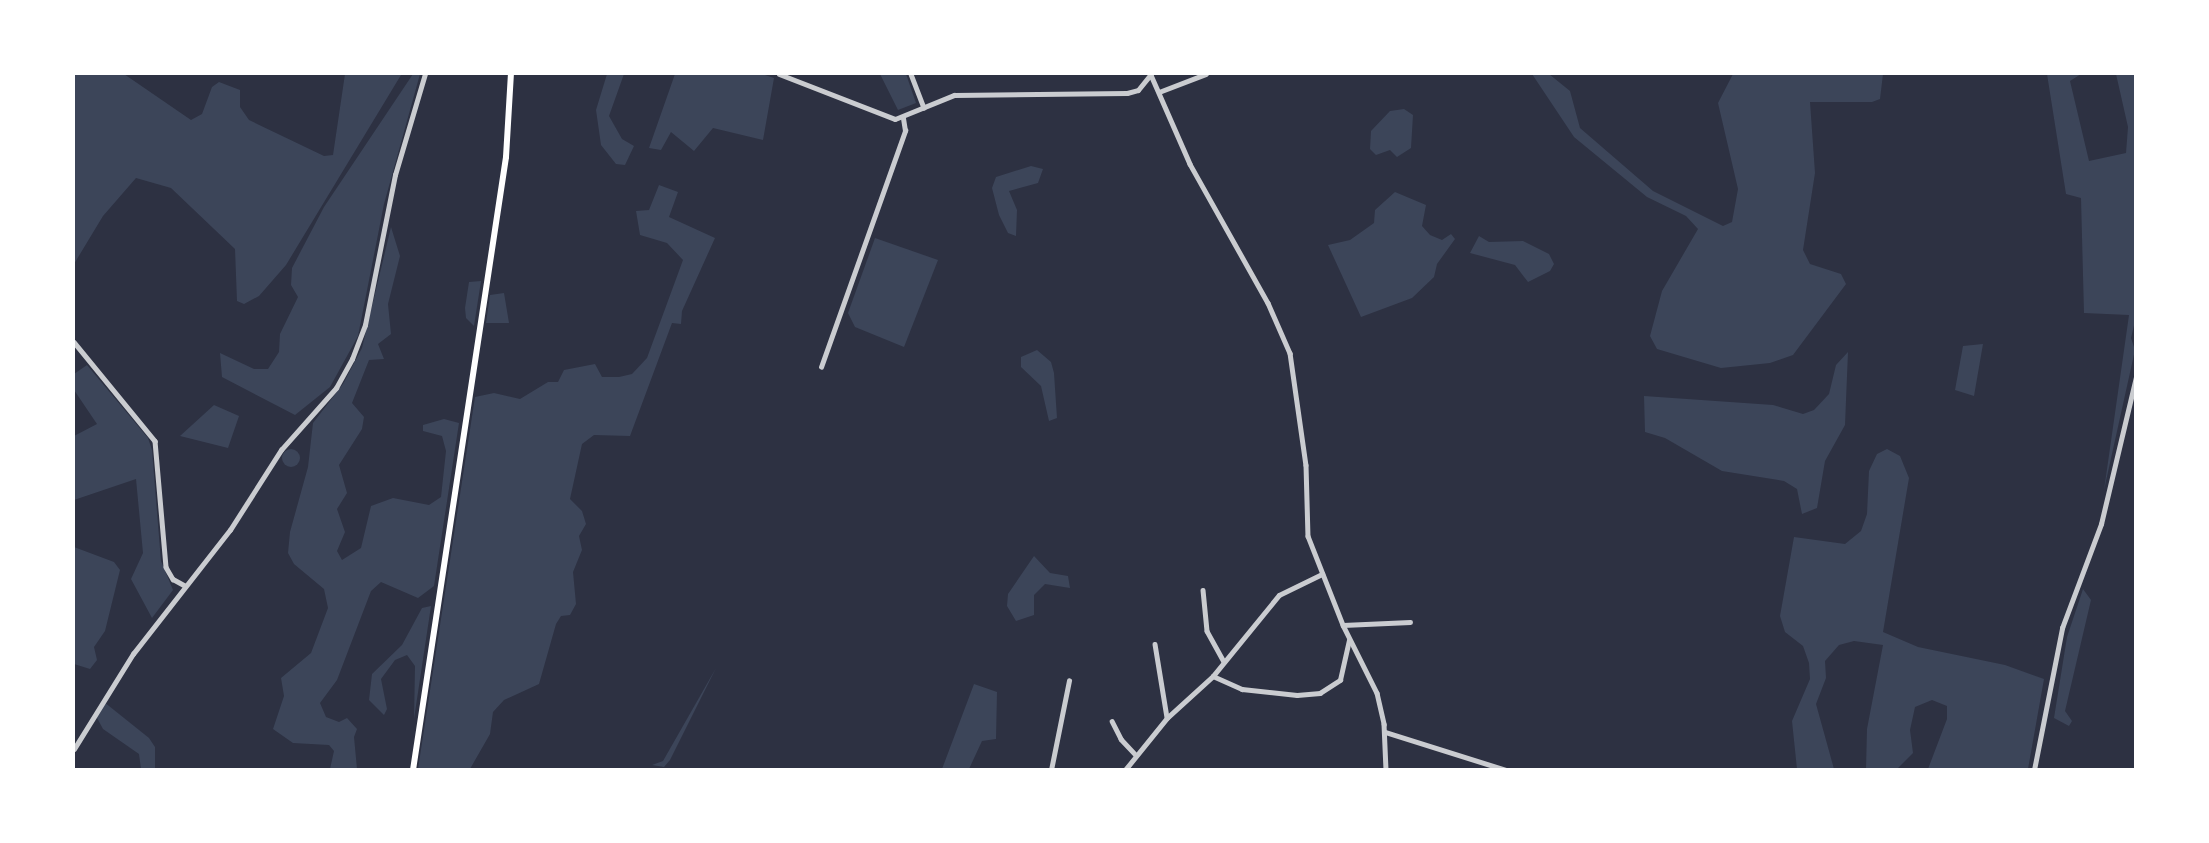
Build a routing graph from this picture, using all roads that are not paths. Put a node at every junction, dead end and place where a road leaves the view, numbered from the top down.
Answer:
1 (425, 74) edge
2 (511, 74) edge
3 (779, 74) edge
4 (911, 74) edge
5 (1151, 74) edge
6 (1206, 74) edge
7 (1158, 92) junction
8 (924, 108) junction
9 (903, 118) junction
10 (74, 342) edge
11 (821, 367) dead end
12 (2136, 377) edge
13 (1321, 572) junction
14 (184, 585) junction
15 (1203, 590) dead end
16 (1410, 622) dead end
17 (1343, 625) junction
18 (1350, 640) junction
19 (1154, 644) dead end
20 (1224, 662) junction
21 (1213, 676) junction
22 (1069, 681) dead end
23 (1167, 718) junction
24 (1112, 721) dead end
25 (1385, 732) junction
26 (74, 749) edge
27 (1136, 755) junction
28 (413, 769) edge
29 (1051, 769) edge
30 (1125, 769) edge
31 (1386, 769) edge
32 (1506, 769) edge
33 (2034, 769) edge

1 - 14 street
2 - 28 main road
3 - 9 street
4 - 8 street
5 - 7 street
5 - 8 street
6 - 7 street
7 - 13 street
8 - 9 street
9 - 11 street
10 - 14 street
12 - 33 street
13 - 17 street
13 - 20 street
14 - 26 street
15 - 20 street
16 - 17 street
17 - 18 street
18 - 21 street
18 - 25 street
19 - 23 street
20 - 21 street
21 - 23 street
22 - 29 street
23 - 27 street
24 - 27 street
25 - 31 street
25 - 32 street
27 - 30 street

